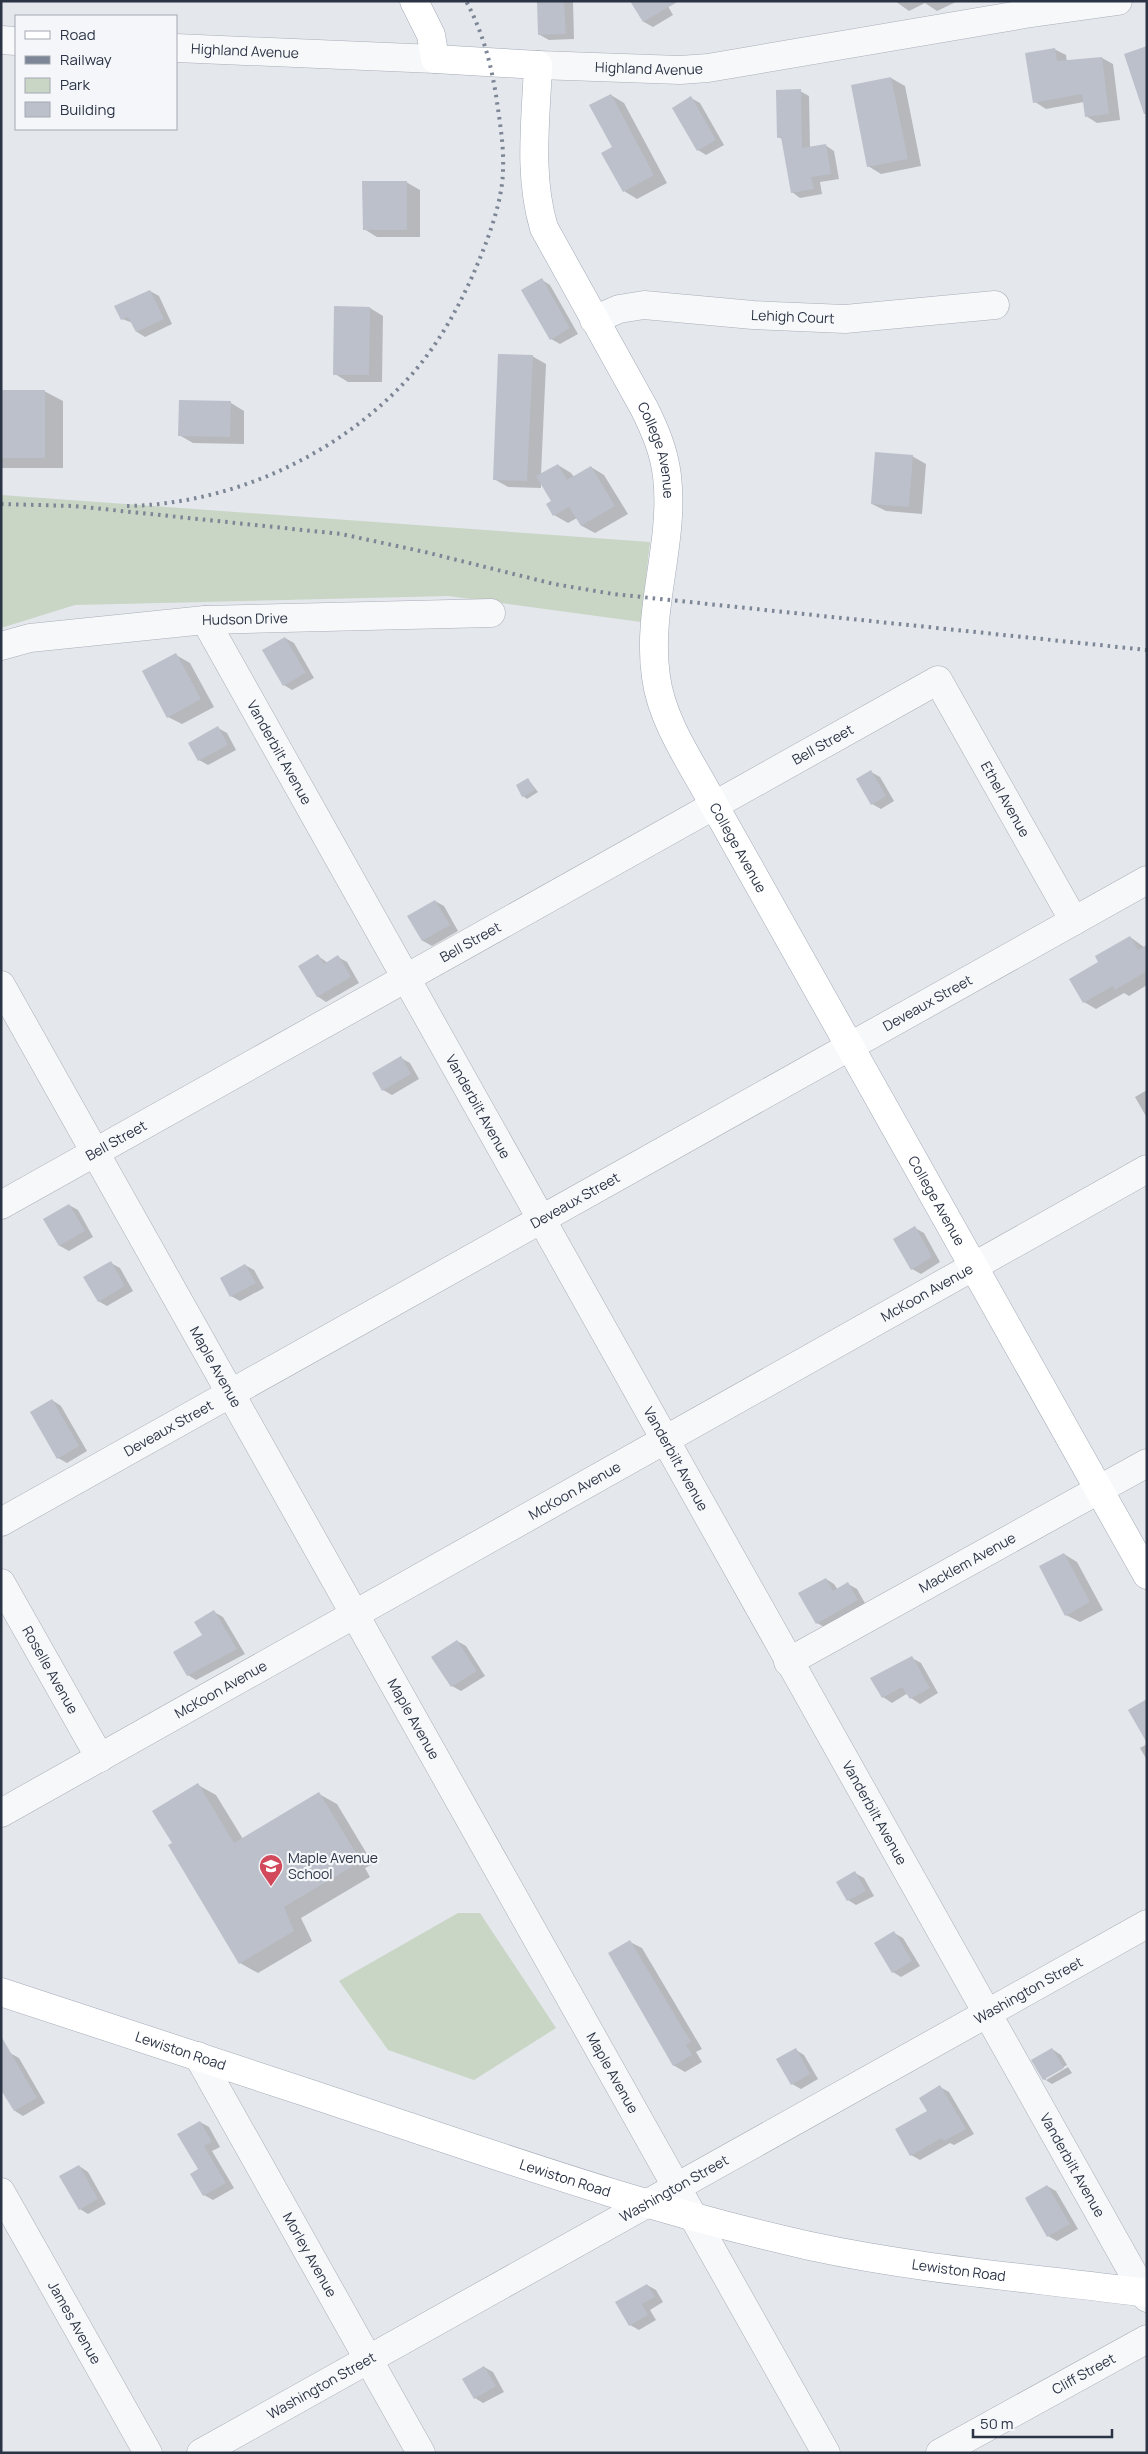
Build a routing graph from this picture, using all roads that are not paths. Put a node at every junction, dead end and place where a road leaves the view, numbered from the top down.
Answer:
1 (414, 1) edge
2 (1118, 1) edge
3 (1022, 8) edge
4 (1, 40) edge
5 (15, 41) edge
6 (178, 48) edge
7 (435, 59) junction
8 (538, 65) junction
9 (995, 305) dead end
10 (594, 320) junction
11 (491, 613) dead end
12 (205, 620) junction
13 (1, 646) edge
14 (938, 680) joint
15 (714, 805) junction
16 (1147, 880) edge
17 (1074, 920) junction
18 (406, 978) junction
19 (1, 985) edge
20 (850, 1046) junction
21 (95, 1152) junction
22 (1147, 1169) edge
23 (1, 1205) edge
24 (541, 1219) junction
25 (974, 1266) junction
26 (231, 1393) junction
27 (665, 1440) junction
28 (1147, 1463) edge
29 (1099, 1490) junction
30 (1, 1522) edge
31 (1147, 1575) edge
32 (1, 1583) edge
33 (355, 1614) junction
34 (788, 1662) junction
35 (100, 1758) junction
36 (1, 1813) edge
37 (1147, 1924) edge
38 (1, 1992) edge
39 (986, 2014) junction
40 (198, 2056) junction
41 (676, 2187) junction
42 (1, 2192) edge
43 (645, 2204) junction
44 (694, 2218) junction
45 (1145, 2294) edge
46 (1147, 2339) edge
47 (368, 2359) junction
48 (818, 2450) edge
49 (148, 2453) edge
50 (201, 2453) edge
51 (421, 2453) edge
52 (940, 2453) edge

1 - 7 main road
2 - 3 street, Highland Avenue
3 - 8 street, Highland Avenue
4 - 5 street
6 - 7 street, Highland Avenue
7 - 8 main road, Highland Avenue
8 - 10 main road, College Avenue
9 - 10 street, Lehigh Court
10 - 15 main road, College Avenue
11 - 12 street, Hudson Drive
12 - 13 street, Hudson Drive
12 - 18 street, Vanderbilt Avenue
14 - 15 street, Bell Street
14 - 17 street, Ethel Avenue
15 - 18 street, Bell Street
15 - 20 main road, College Avenue
16 - 17 street, Deveaux Street
17 - 20 street, Deveaux Street
18 - 21 street, Bell Street
18 - 24 street, Vanderbilt Avenue
19 - 21 street, Maple Avenue
20 - 24 street, Deveaux Street
20 - 25 main road, College Avenue
21 - 23 street, Bell Street
21 - 26 street, Maple Avenue
22 - 25 street, McKoon Avenue
24 - 26 street, Deveaux Street
24 - 27 street, Vanderbilt Avenue
25 - 27 street, McKoon Avenue
25 - 29 main road, College Avenue
26 - 30 street, Deveaux Street
26 - 33 street, Maple Avenue
27 - 33 street, McKoon Avenue
27 - 34 street, Vanderbilt Avenue
28 - 29 street, Macklem Avenue
29 - 31 main road, College Avenue
29 - 34 street, Macklem Avenue
32 - 35 street, Roselle Avenue
33 - 35 street, McKoon Avenue
33 - 41 street, Maple Avenue
34 - 39 street, Vanderbilt Avenue
35 - 36 street, McKoon Avenue
37 - 39 street, Washington Street
38 - 40 main road, Lewiston Road
39 - 41 street, Washington Street
39 - 45 street, Vanderbilt Avenue
40 - 43 main road, Lewiston Road
40 - 47 street, Morley Avenue
41 - 43 street, Washington Street
41 - 44 street, Maple Avenue
42 - 49 street, James Avenue
43 - 44 main road, Lewiston Road
43 - 47 street, Washington Street
44 - 45 main road, Lewiston Road
44 - 48 street, Maple Avenue
46 - 52 street, Cliff Street
47 - 50 street, Washington Street
47 - 51 street, Morley Avenue

